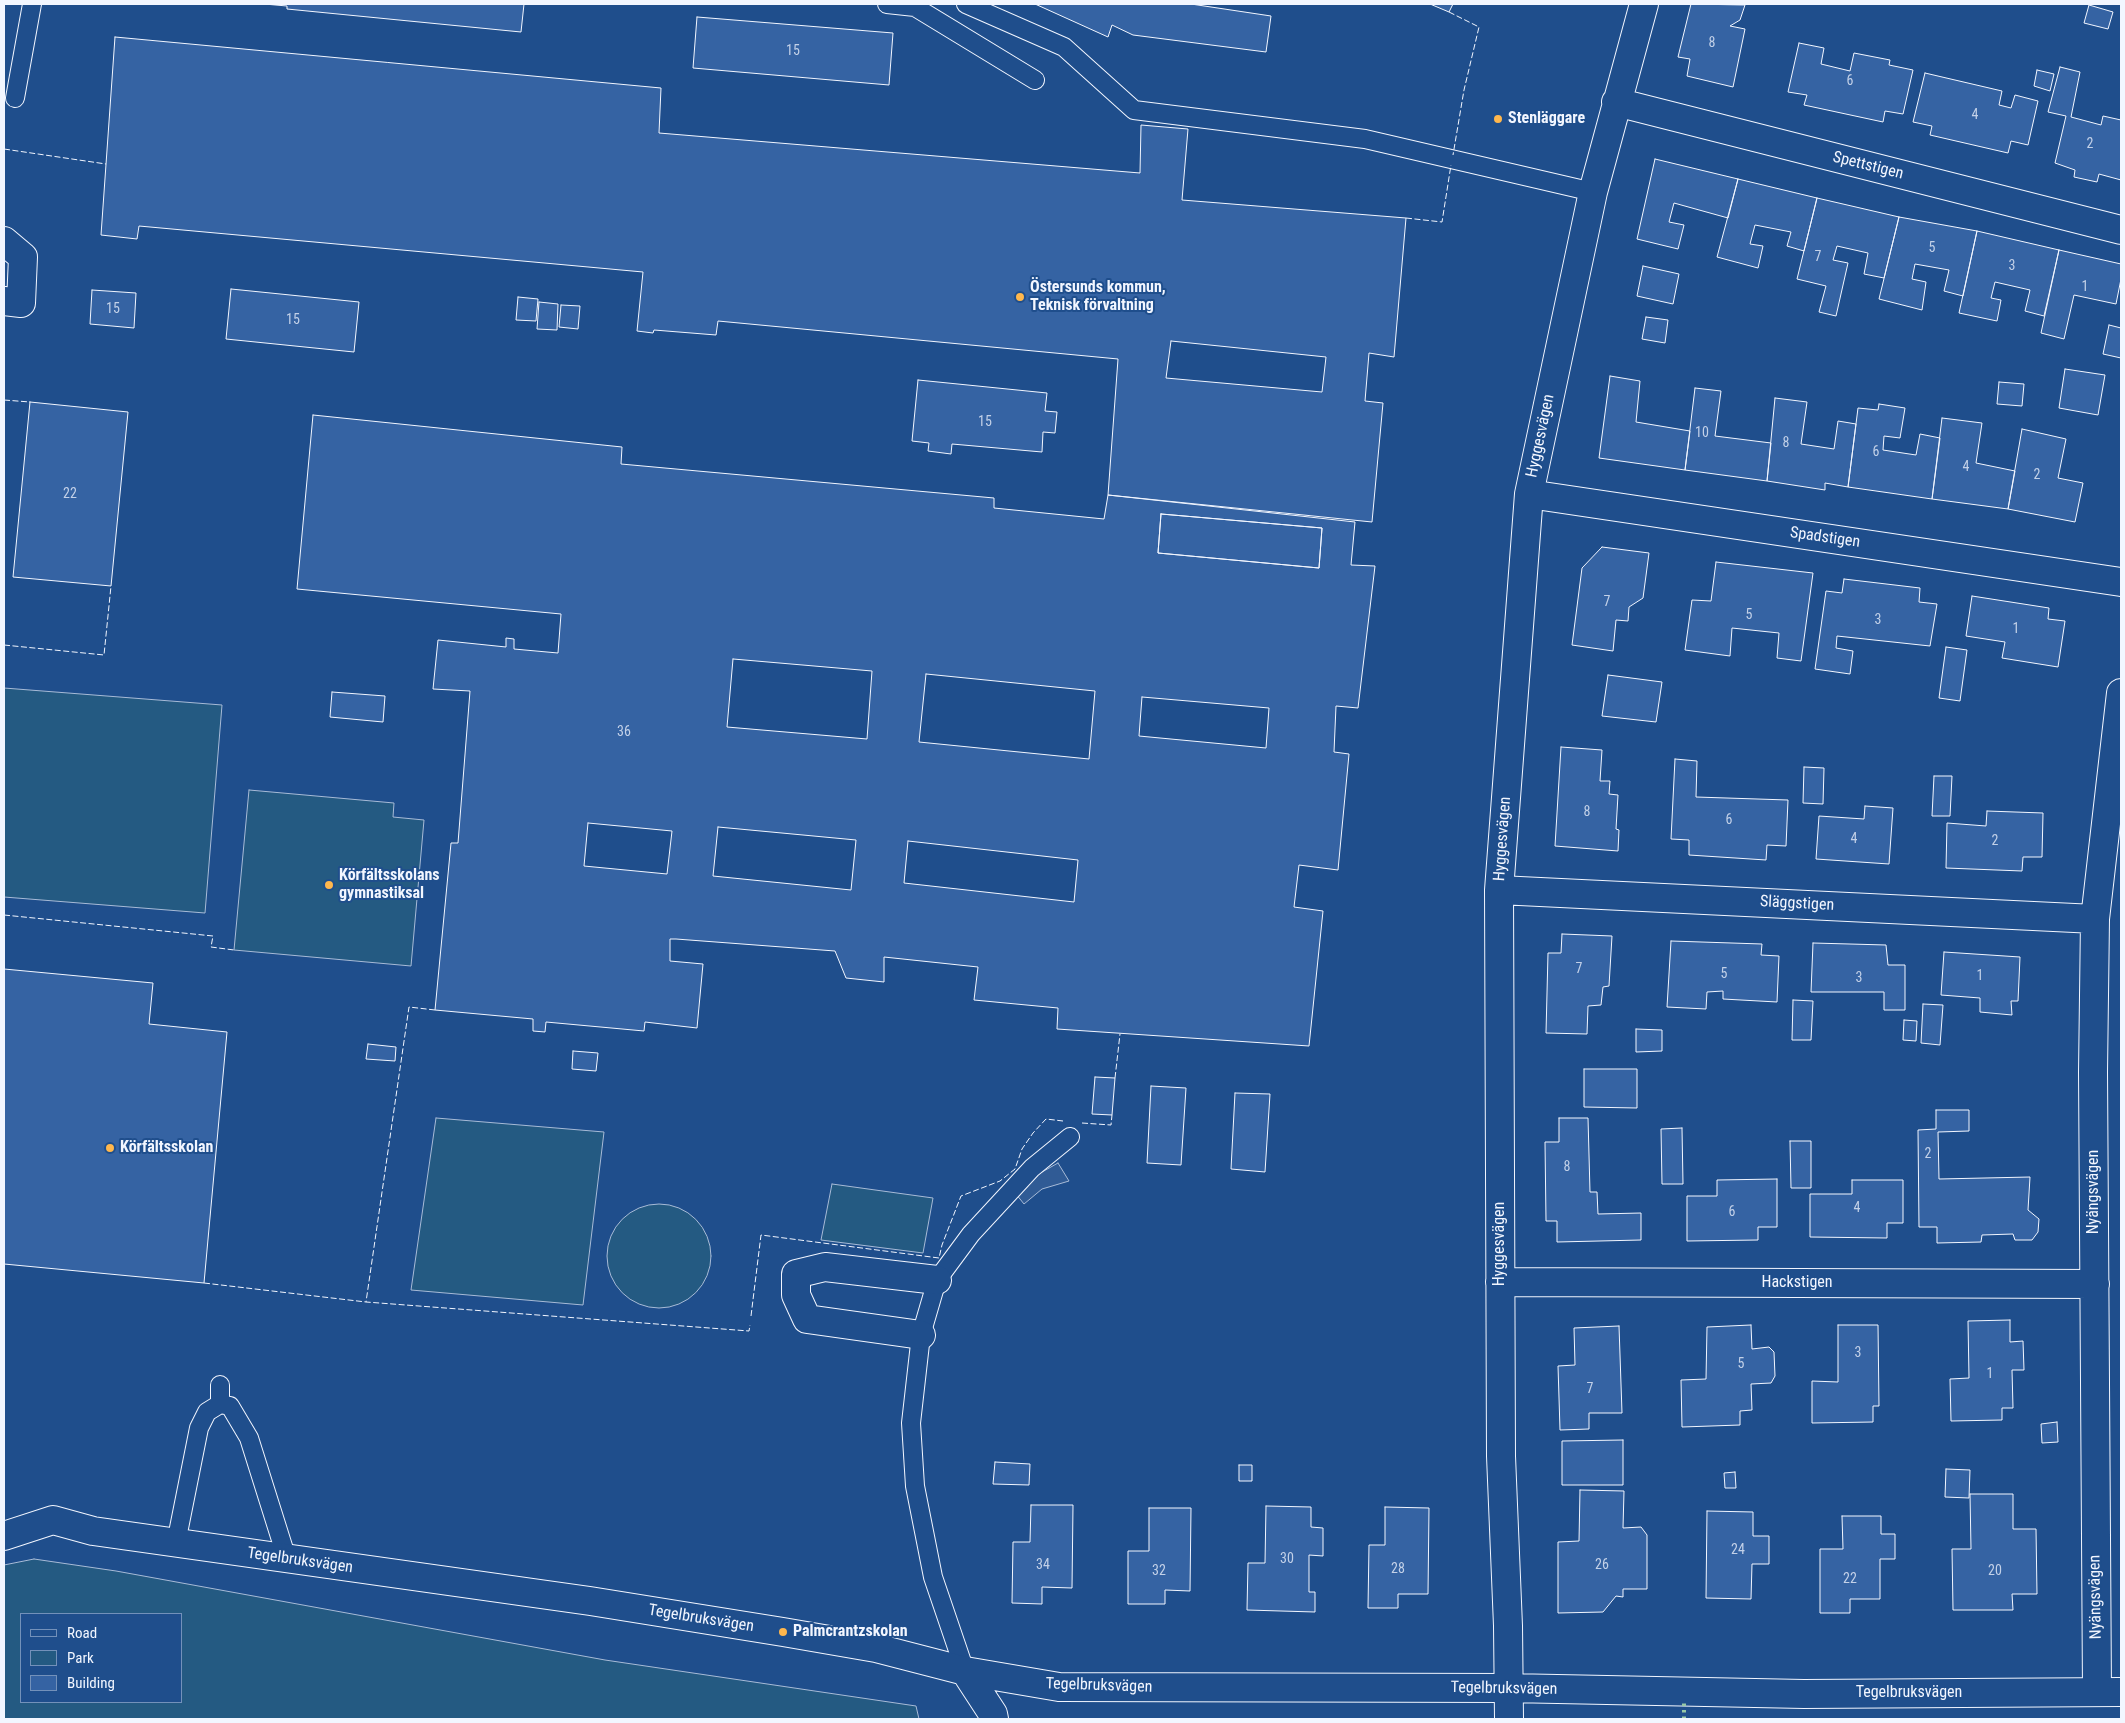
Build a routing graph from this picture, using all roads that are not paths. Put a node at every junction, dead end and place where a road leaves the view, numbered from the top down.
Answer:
1 (32, 4) edge
2 (887, 4) edge
3 (966, 4) edge
4 (1644, 4) edge
5 (1035, 80) dead end
6 (15, 98) dead end
7 (1616, 102) junction
8 (1593, 192) junction
9 (2121, 230) edge
10 (4, 242) edge
11 (4, 301) edge
12 (1529, 494) junction
13 (2121, 582) edge
14 (2121, 692) edge
15 (1499, 890) junction
16 (2095, 919) junction
17 (1070, 1137) dead end
18 (937, 1280) junction
19 (1500, 1282) junction
20 (2095, 1284) junction
21 (921, 1336) junction
22 (220, 1385) dead end
23 (220, 1404) junction
24 (4, 1536) edge
25 (176, 1542) junction
26 (286, 1559) junction
27 (965, 1671) junction
28 (1508, 1688) junction
29 (2109, 1692) edge
30 (994, 1719) edge
31 (1509, 1719) edge

1 - 6 lane
2 - 5 lane
3 - 8 lane
4 - 7 street, Hyggesvägen
7 - 8 street, Hyggesvägen
7 - 9 street, Spettstigen
8 - 12 street, Hyggesvägen
10 - 11 street
12 - 13 street, Spadstigen
12 - 15 street, Hyggesvägen
14 - 16 street, Nyängsvägen
15 - 16 street, Släggstigen
15 - 19 street, Hyggesvägen
16 - 20 street, Nyängsvägen
17 - 18 lane
18 - 21 lane
18 - 21 street
19 - 20 street, Hackstigen
19 - 28 street, Hyggesvägen
20 - 29 street, Nyängsvägen
21 - 27 lane
22 - 23 lane
23 - 25 lane
23 - 26 lane
24 - 25 street, Tegelbruksvägen
25 - 26 street, Tegelbruksvägen
26 - 27 street, Tegelbruksvägen
27 - 28 street, Tegelbruksvägen
27 - 30 street
28 - 29 street, Tegelbruksvägen
28 - 31 street, Hyggesvägen

